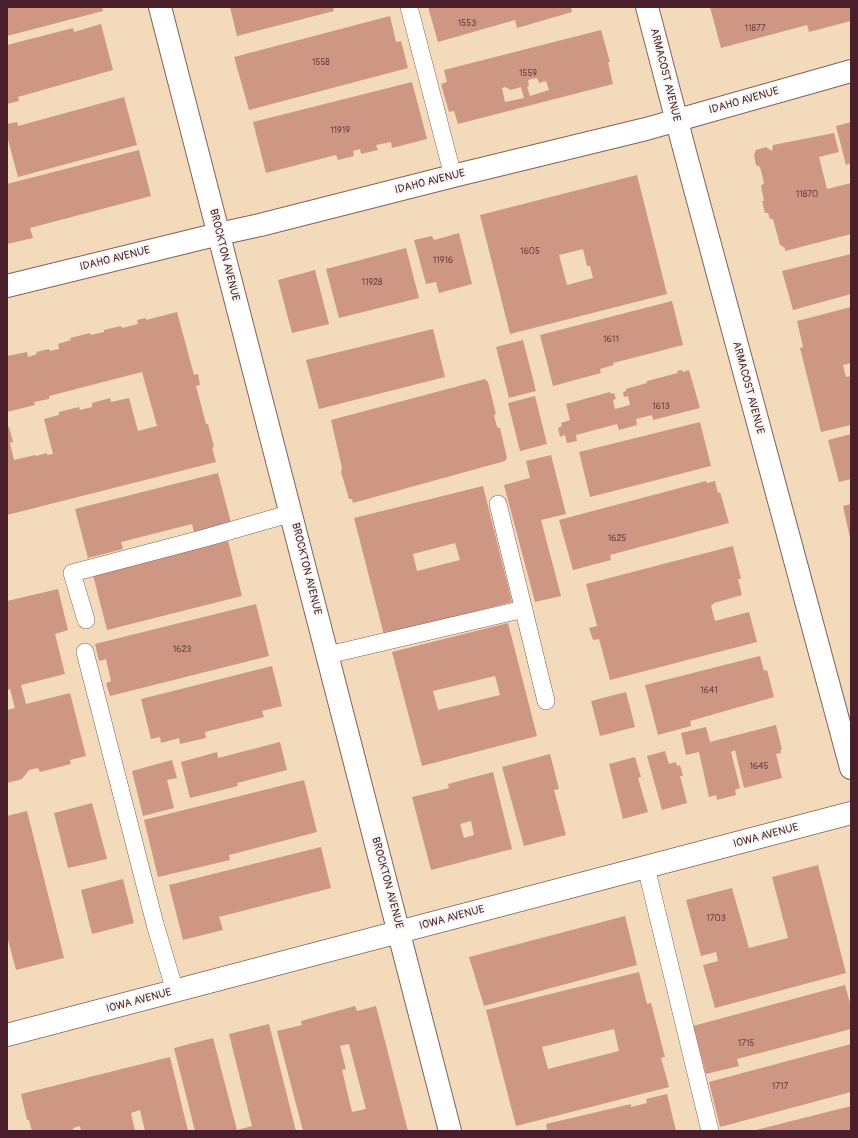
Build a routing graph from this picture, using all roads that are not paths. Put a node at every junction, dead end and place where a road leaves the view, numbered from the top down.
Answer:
1 (160, 7) edge
2 (409, 7) edge
3 (648, 7) edge
4 (851, 70) edge
5 (676, 121) junction
6 (454, 176) junction
7 (219, 234) junction
8 (7, 286) edge
9 (498, 504) dead end
10 (292, 513) junction
11 (524, 609) junction
12 (86, 620) dead end
13 (85, 652) dead end
14 (328, 655) junction
15 (546, 702) dead end
16 (851, 768) edge
17 (851, 813) edge
18 (646, 868) junction
19 (400, 932) junction
20 (175, 991) junction
21 (7, 1035) edge
22 (450, 1131) edge
23 (710, 1131) edge

1 - 7 street, BROCKTON AVENUE
2 - 6 lane
3 - 5 street, ARMACOST AVENUE
4 - 5 street, IDAHO AVENUE
5 - 6 street, IDAHO AVENUE
5 - 16 street, ARMACOST AVENUE
6 - 7 street, IDAHO AVENUE
7 - 8 street, IDAHO AVENUE
7 - 10 street, BROCKTON AVENUE
9 - 11 lane
10 - 12 lane
10 - 14 street, BROCKTON AVENUE
11 - 14 lane
11 - 15 lane
13 - 20 lane
14 - 19 street, BROCKTON AVENUE
17 - 18 street, IOWA AVENUE
18 - 19 street, IOWA AVENUE
18 - 23 lane
19 - 20 street, IOWA AVENUE
19 - 22 street, BROCKTON AVENUE
20 - 21 street, IOWA AVENUE

